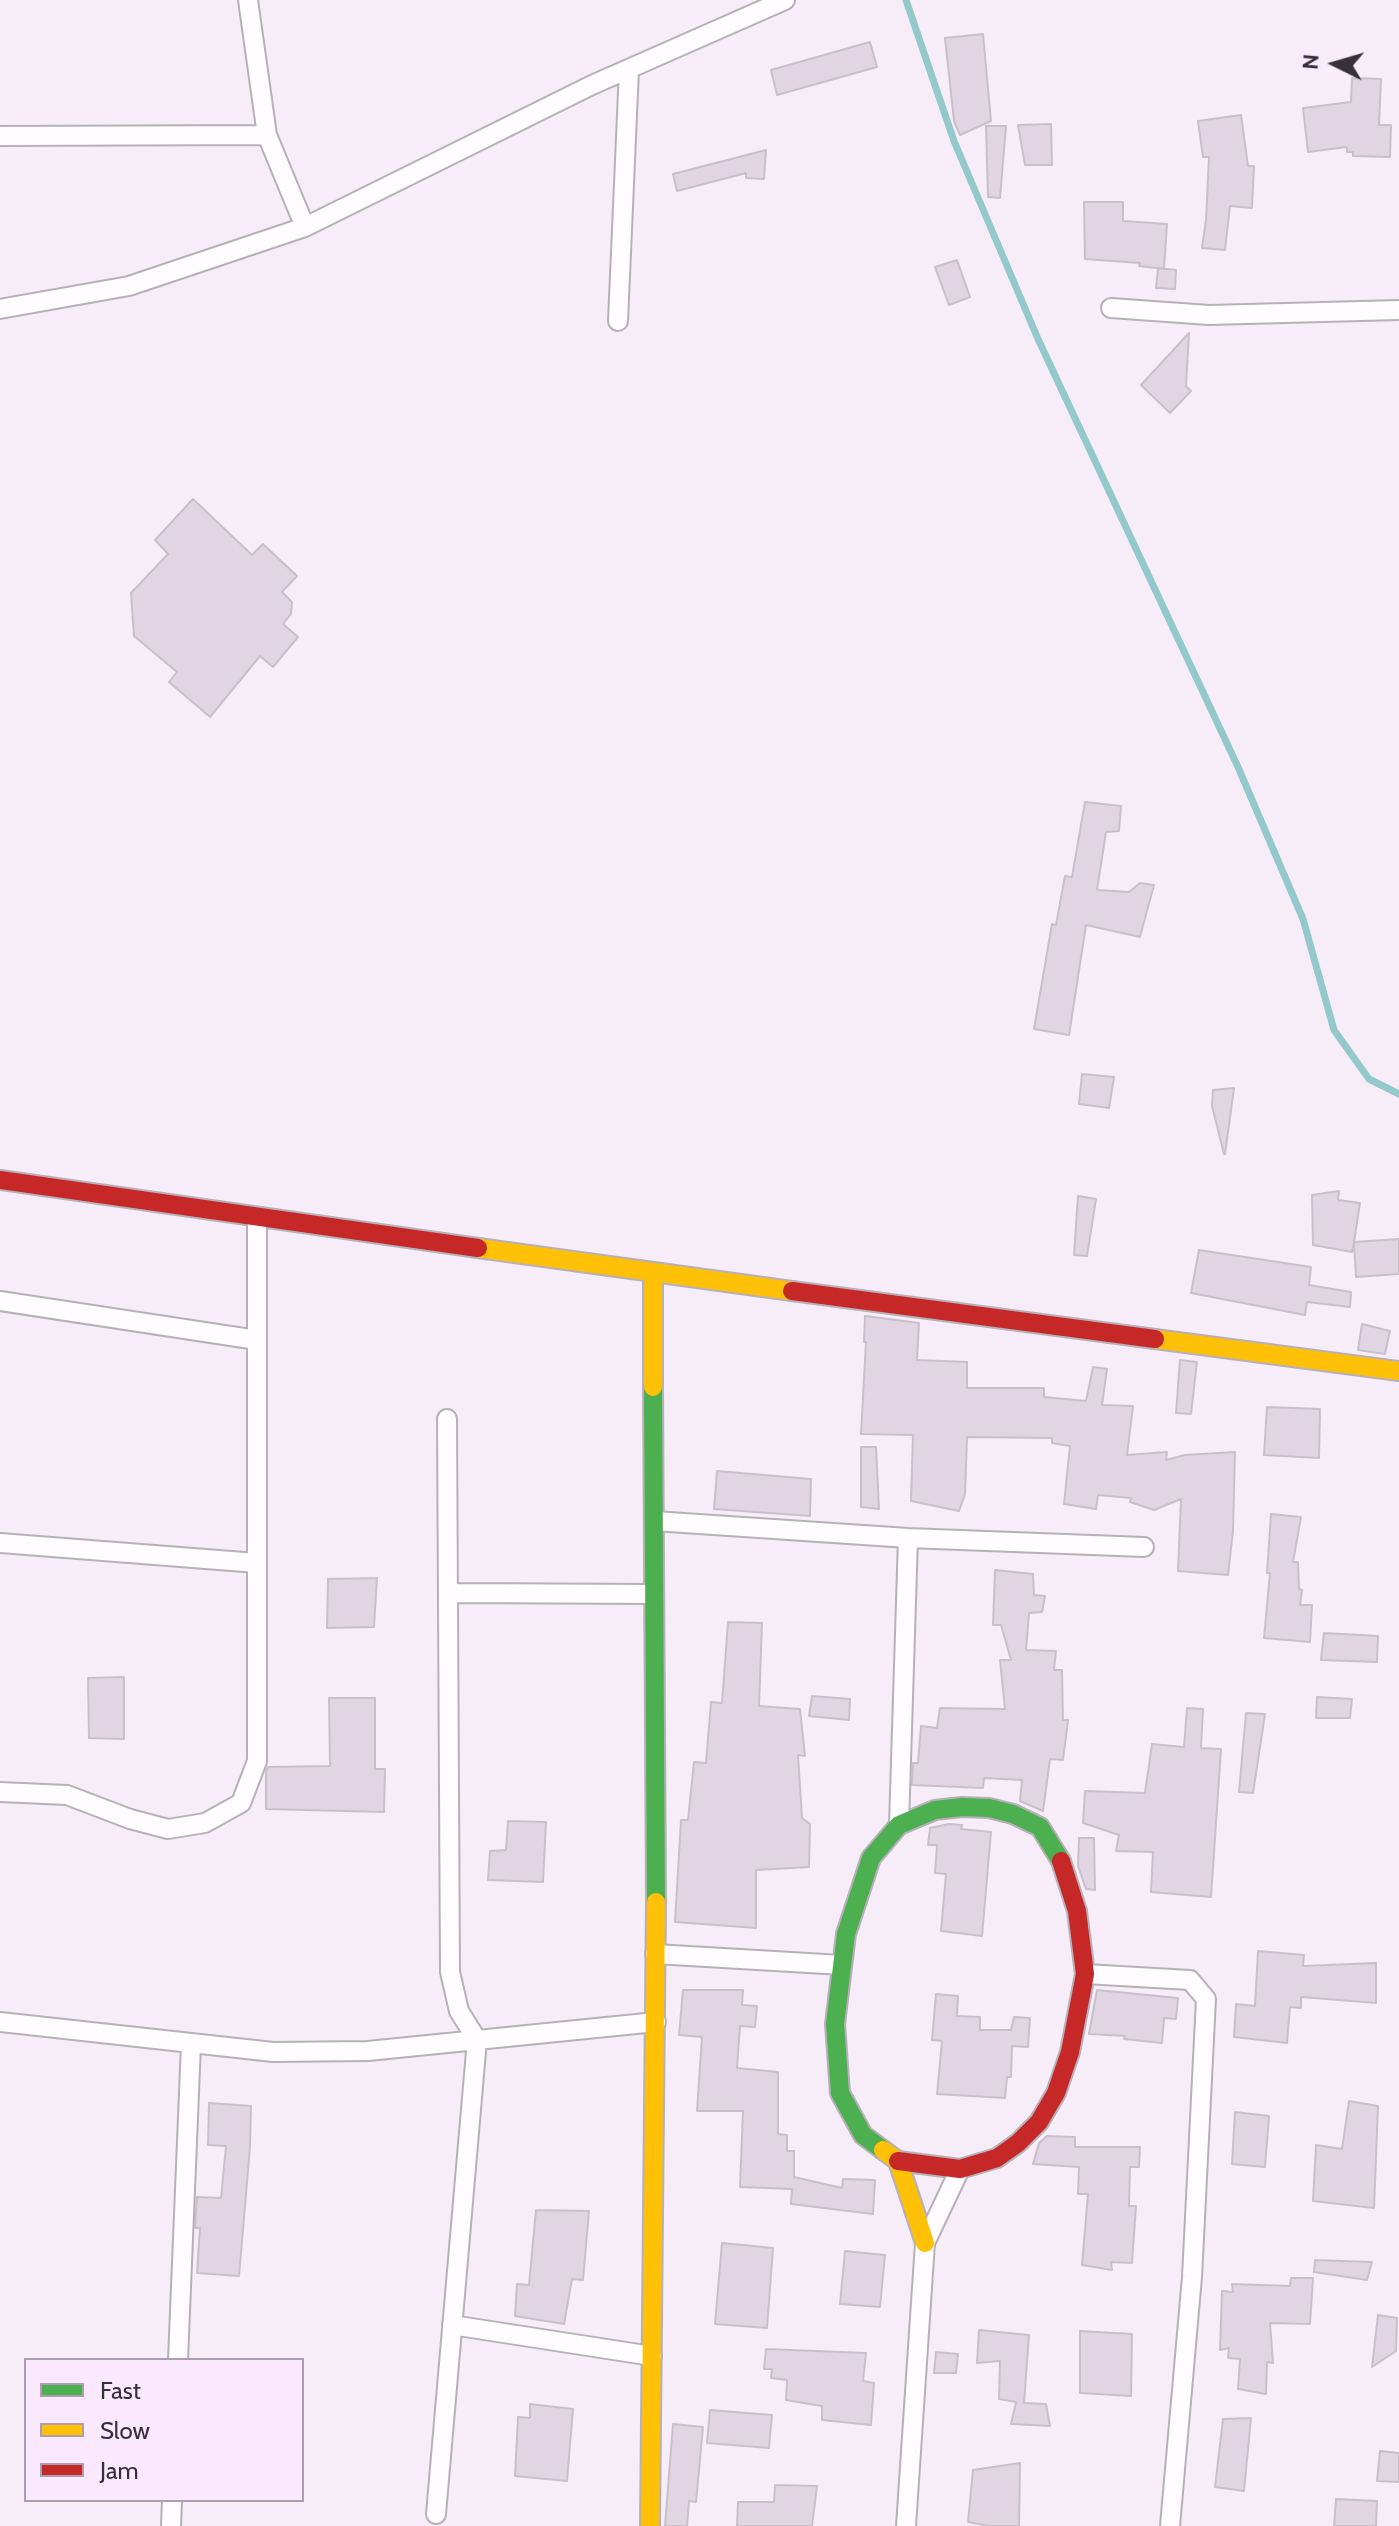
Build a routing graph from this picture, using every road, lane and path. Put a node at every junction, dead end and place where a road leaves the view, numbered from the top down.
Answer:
1 (248, 0) edge
2 (785, 0) edge
3 (629, 69) junction
4 (267, 135) junction
5 (0, 136) edge
6 (305, 227) junction
7 (1111, 308) dead end
8 (0, 309) edge
9 (1399, 310) edge
10 (618, 321) dead end
11 (0, 1180) edge
12 (257, 1217) junction
13 (653, 1273) junction
14 (0, 1301) edge
15 (257, 1340) junction
16 (1399, 1371) edge
17 (447, 1419) dead end
18 (654, 1521) junction
19 (908, 1538) junction
20 (0, 1543) edge
21 (1144, 1547) dead end
22 (257, 1563) junction
23 (450, 1593) junction
24 (654, 1594) junction
25 (0, 1792) edge
26 (899, 1825) junction
27 (655, 1954) junction
28 (842, 1965) junction
29 (1085, 1974) junction
30 (0, 2022) edge
31 (656, 2022) junction
32 (477, 2040) junction
33 (191, 2044) junction
34 (898, 2161) junction
35 (960, 2169) junction
36 (925, 2243) junction
37 (452, 2325) junction
38 (652, 2356) junction
39 (178, 2358) edge
40 (172, 2502) edge
41 (436, 2514) dead end
42 (171, 2526) edge
43 (650, 2526) edge
44 (906, 2526) edge
45 (1170, 2526) edge

1 - 4 street
2 - 3 street
3 - 6 street
3 - 10 street
4 - 5 street
4 - 6 street
6 - 8 street
7 - 9 street
11 - 12 street
12 - 13 street
12 - 15 street
13 - 16 street
13 - 18 street
14 - 15 street
15 - 22 street
17 - 23 street
18 - 19 street
18 - 24 street
19 - 21 street
19 - 26 street
20 - 22 street
22 - 25 street
23 - 24 street
23 - 32 street
24 - 27 street
26 - 28 street
26 - 29 street
27 - 28 street
27 - 31 street
28 - 34 street
29 - 35 street
29 - 45 street
30 - 33 street
31 - 32 street
31 - 38 street
32 - 33 street
32 - 37 street
33 - 39 street
34 - 35 street
34 - 36 street
35 - 36 street
36 - 44 street
37 - 38 street
37 - 41 street
38 - 43 street
40 - 42 street

